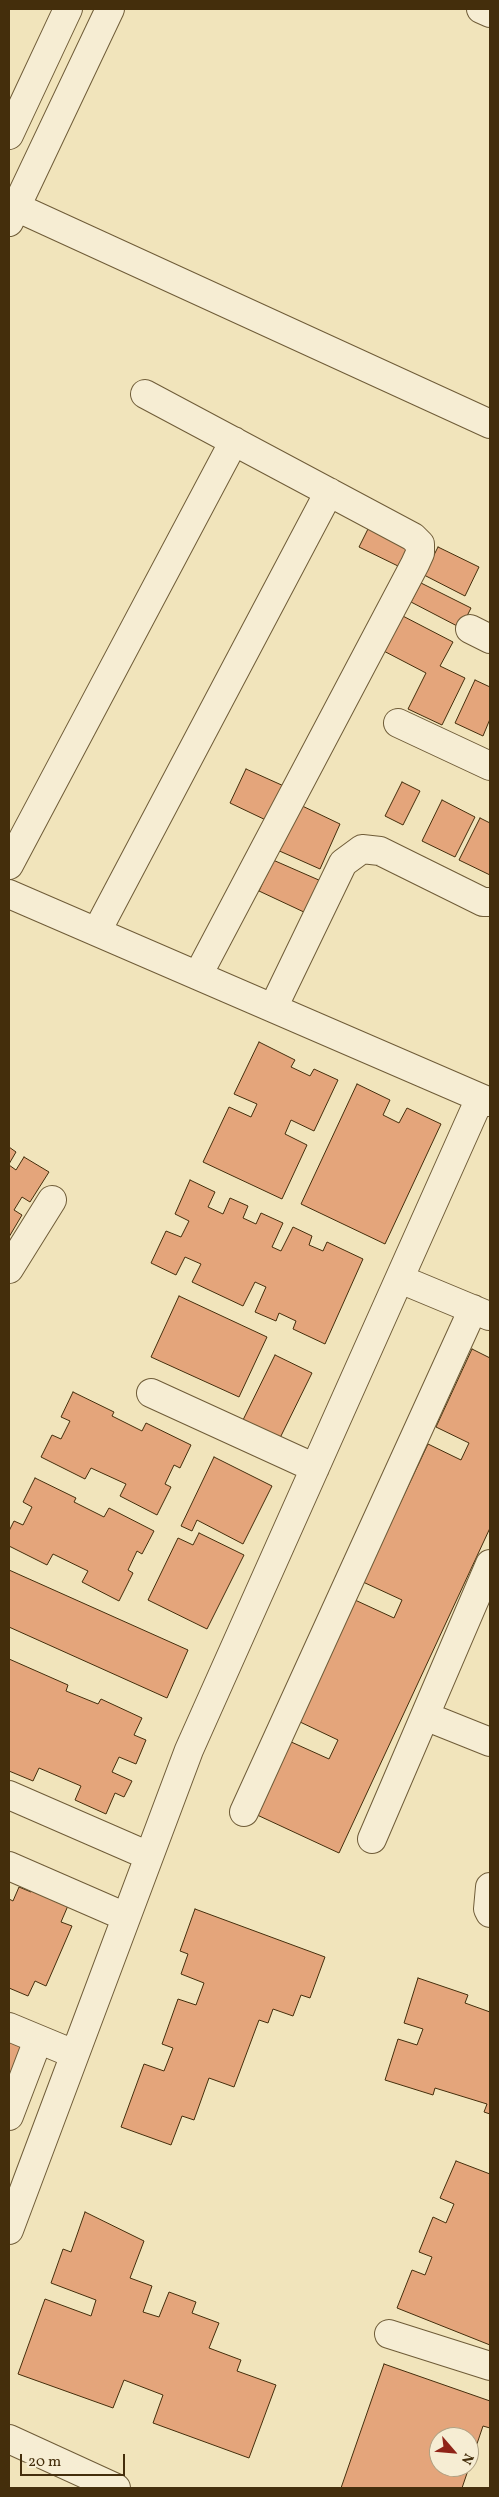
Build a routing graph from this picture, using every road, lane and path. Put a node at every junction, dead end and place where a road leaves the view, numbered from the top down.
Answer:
1 (68, 9) edge
2 (110, 9) edge
3 (481, 9) edge
4 (490, 13) edge
5 (14, 108) edge
6 (9, 136) edge
7 (12, 214) edge
8 (145, 394) dead end
9 (490, 424) edge
10 (234, 441) junction
11 (328, 492) junction
12 (398, 723) dead end
13 (490, 766) edge
14 (9, 864) edge
15 (9, 894) edge
16 (490, 902) edge
17 (97, 932) junction
18 (198, 975) junction
19 (272, 1008) junction
20 (485, 1100) edge
21 (52, 1200) dead end
22 (9, 1269) edge
23 (400, 1279) junction
24 (482, 1313) edge
25 (151, 1394) dead end
26 (315, 1468) junction
27 (490, 1564) edge
28 (425, 1716) junction
29 (490, 1742) edge
30 (9, 1795) edge
31 (244, 1812) dead end
32 (372, 1839) dead end
33 (149, 1856) junction
34 (9, 1866) edge
35 (490, 1887) edge
36 (490, 1913) edge
37 (126, 1917) junction
38 (9, 2028) edge
39 (38, 2040) junction
40 (74, 2054) junction
41 (9, 2116) edge
42 (9, 2230) edge
43 (389, 2334) dead end
44 (490, 2366) edge
45 (9, 2439) edge
46 (116, 2488) edge

1 - 5 street
2 - 7 street
3 - 4 street
5 - 6 street
7 - 9 street
8 - 10 street
10 - 11 street
10 - 14 street
11 - 17 street
11 - 18 street
12 - 13 street
15 - 17 street
16 - 19 street
17 - 18 street
18 - 19 street
19 - 20 street
20 - 23 street
21 - 22 street
23 - 24 street
23 - 26 street
24 - 31 street
25 - 26 street
26 - 33 street
27 - 28 street
28 - 29 street
28 - 32 street
30 - 33 street
33 - 37 street
34 - 37 street
35 - 36 street
37 - 40 street
38 - 39 street
39 - 40 street
39 - 41 street
40 - 42 street
43 - 44 street
45 - 46 street

